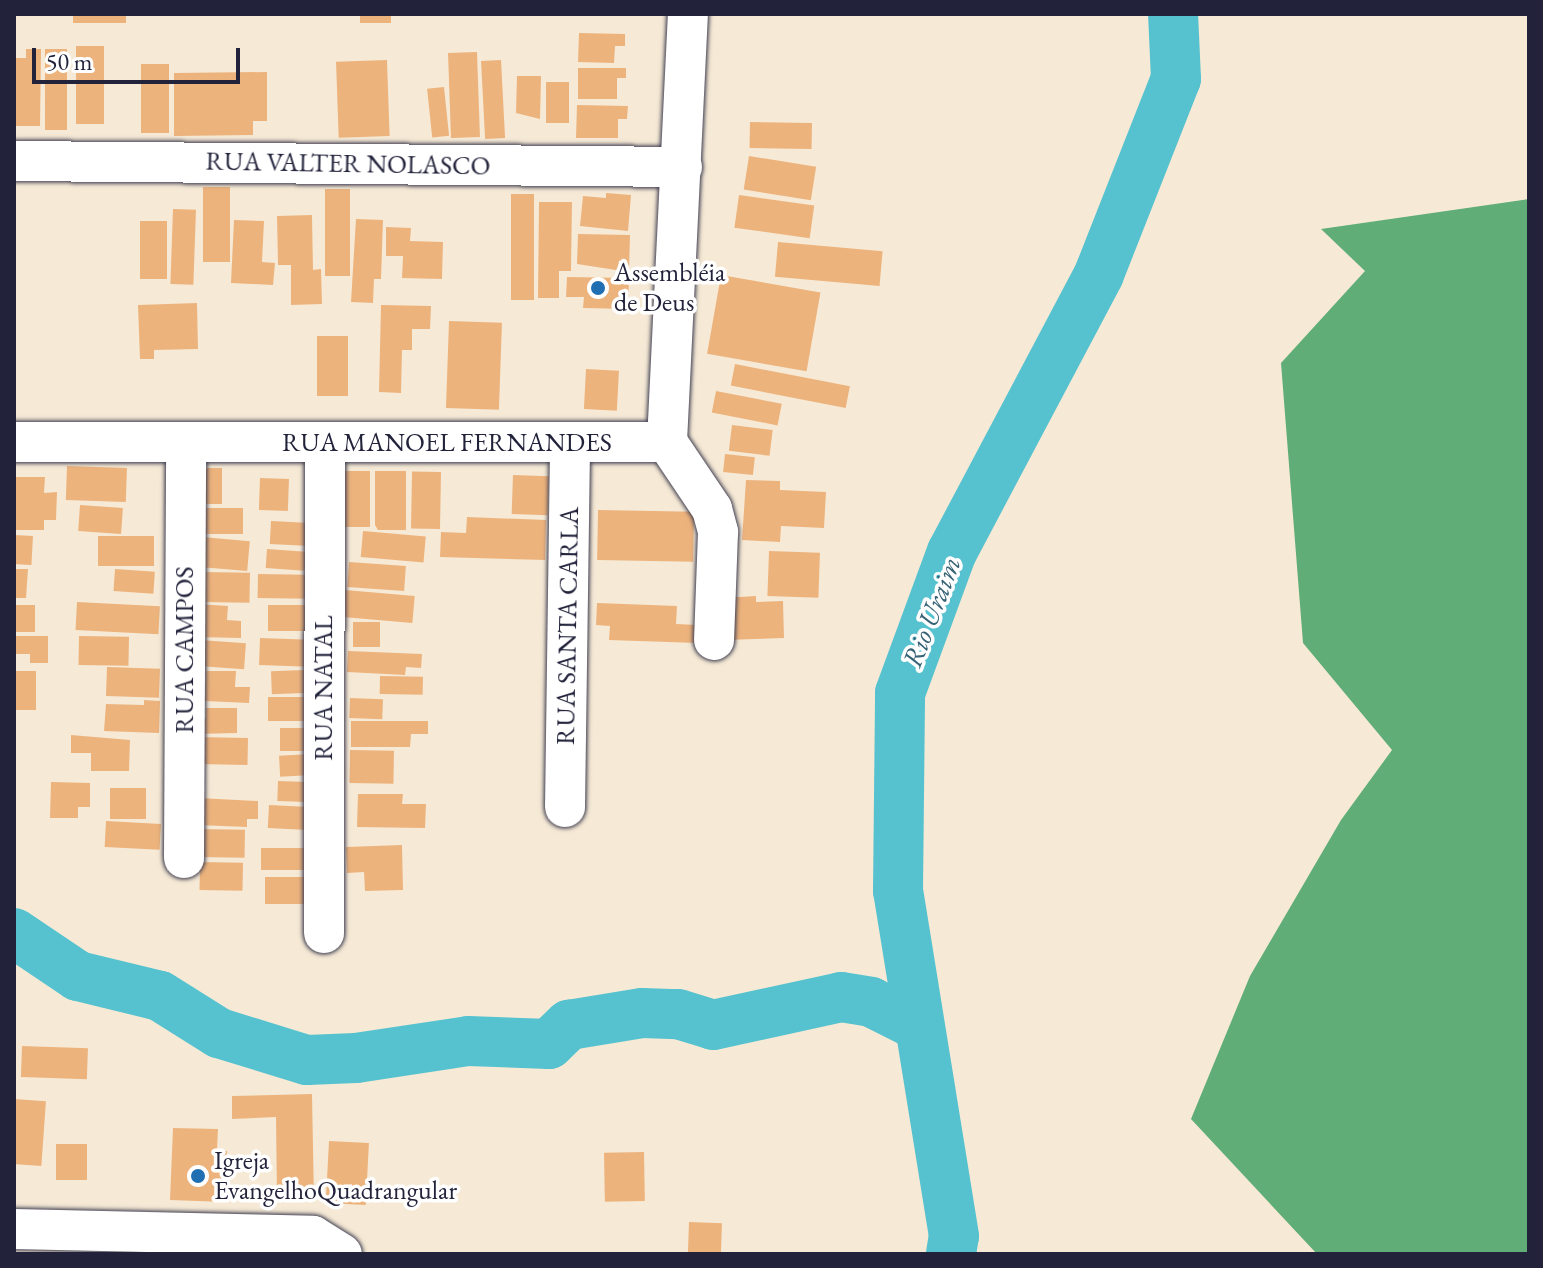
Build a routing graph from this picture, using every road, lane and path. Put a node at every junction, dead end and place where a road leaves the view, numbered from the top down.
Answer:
1 (688, 14) edge
2 (14, 161) edge
3 (682, 167) junction
4 (14, 442) edge
5 (667, 442) junction
6 (186, 443) junction
7 (325, 444) junction
8 (570, 444) junction
9 (714, 640) dead end
10 (565, 807) dead end
11 (184, 858) dead end
12 (324, 933) dead end
13 (14, 1229) edge
14 (328, 1245) edge

1 - 3 street
2 - 3 street, RUA VALTER NOLASCO
3 - 5 street
4 - 6 street, RUA MANOEL FERNANDES
5 - 8 street, RUA MANOEL FERNANDES
5 - 9 street
6 - 7 street, RUA MANOEL FERNANDES
6 - 11 street, RUA CAMPOS
7 - 8 street, RUA MANOEL FERNANDES
7 - 12 street, RUA NATAL
8 - 10 street, RUA SANTA CARLA
13 - 14 street

